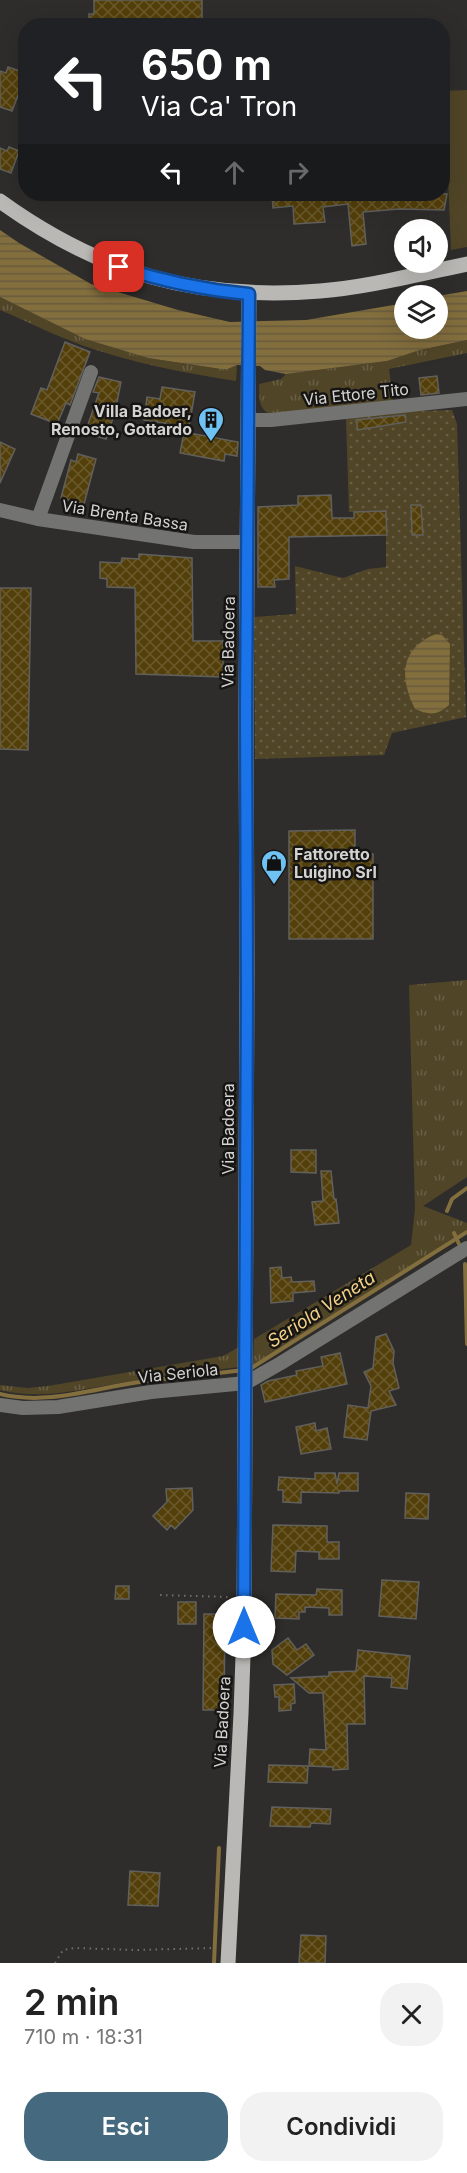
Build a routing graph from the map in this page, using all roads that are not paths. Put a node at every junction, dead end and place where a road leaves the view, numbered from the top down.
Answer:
1 (0, 201) edge
2 (467, 264) edge
3 (249, 294) junction
4 (91, 372) dead end
5 (467, 399) edge
6 (248, 420) junction
7 (0, 510) edge
8 (38, 519) junction
9 (247, 542) junction
10 (467, 1248) edge
11 (246, 1375) junction
12 (0, 1405) edge
13 (228, 1963) edge

1 - 3 main road
2 - 3 main road
3 - 6 main road, Via Badoera
4 - 8 street
5 - 6 street, Via Ettore Tito
6 - 9 main road, Via Badoera
7 - 8 street, Via Brenta Bassa
8 - 9 street, Via Brenta Bassa
9 - 11 main road, Via Badoera
10 - 11 street, Via Seriola
11 - 12 street, Via Seriola
11 - 13 main road, Via Badoera

